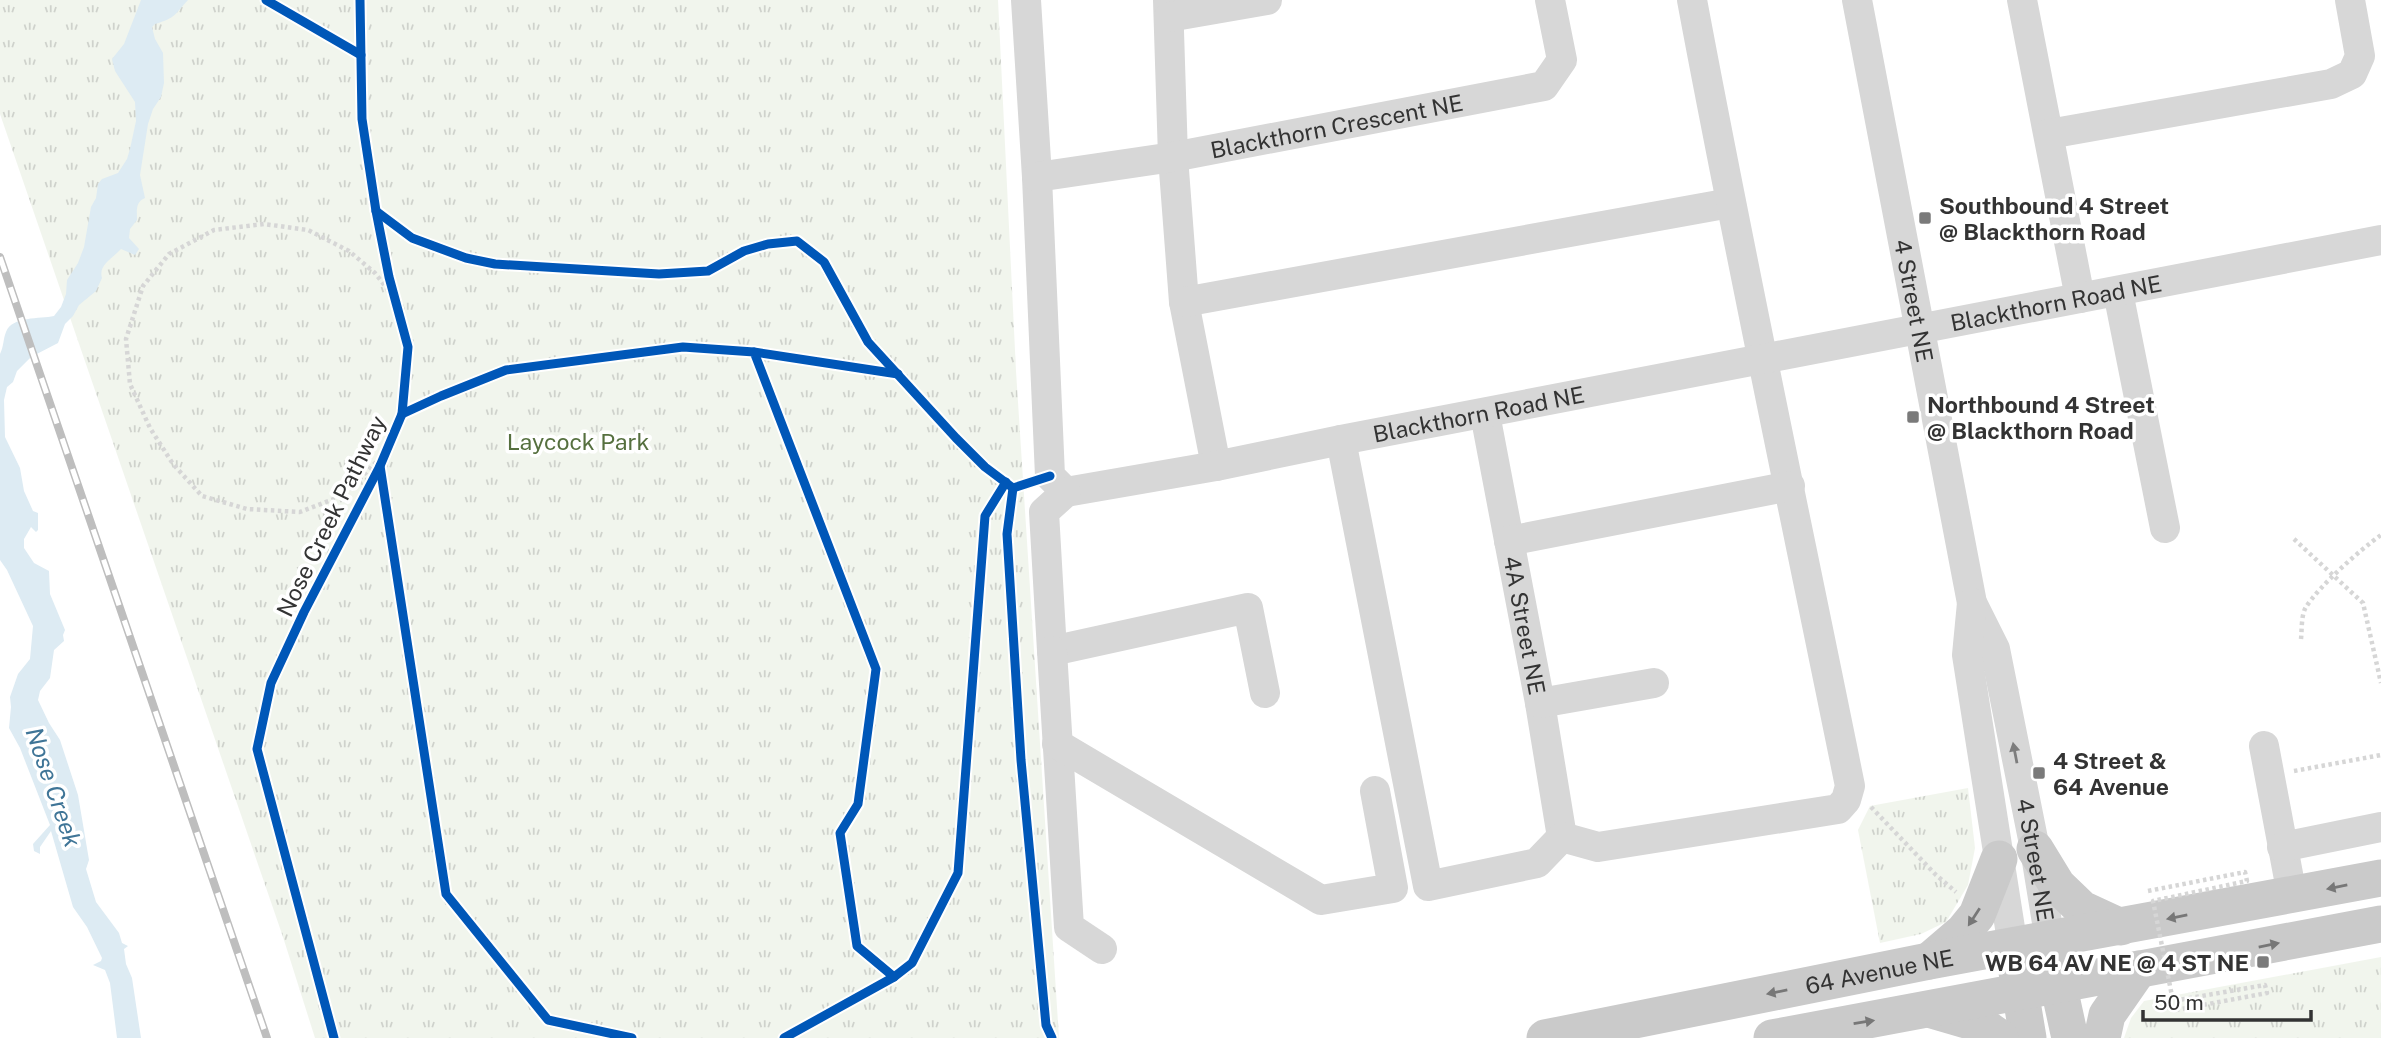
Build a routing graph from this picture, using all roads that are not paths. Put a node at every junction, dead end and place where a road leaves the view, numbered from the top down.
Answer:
1 (1026, 0) edge
2 (1267, 0) edge
3 (1549, 0) edge
4 (1692, 0) edge
5 (1857, 0) edge
6 (2022, 0) edge
7 (2350, 0) edge
8 (1169, 9) edge
9 (2049, 134) junction
10 (1174, 157) junction
11 (1037, 177) junction
12 (1730, 203) junction
13 (2381, 240) edge
14 (2118, 292) junction
15 (2080, 298) junction
16 (1184, 302) junction
17 (1921, 329) junction
18 (1764, 359) junction
19 (1485, 414) junction
20 (1341, 440) junction
21 (1216, 466) junction
22 (1790, 486) junction
23 (1066, 492) junction
24 (2165, 528) dead end
25 (1509, 541) junction
26 (1972, 603) junction
27 (1052, 651) junction
28 (1654, 683) dead end
29 (1265, 693) dead end
30 (1540, 703) junction
31 (1057, 744) junction
32 (2264, 746) dead end
33 (1375, 791) dead end
34 (2381, 827) edge
35 (1562, 837) junction
36 (2282, 846) junction
37 (2035, 849) junction
38 (1999, 859) junction
39 (2381, 878) edge
40 (2292, 895) junction
41 (2381, 924) edge
42 (2120, 927) junction
43 (2050, 941) junction
44 (2013, 947) junction
45 (1102, 949) dead end
46 (1929, 961) junction
47 (2138, 969) junction
48 (2058, 984) junction
49 (2021, 991) junction
50 (1927, 1009) junction
51 (1545, 1038) edge
52 (1772, 1038) edge
53 (2000, 1038) edge
54 (2028, 1038) edge
55 (2070, 1038) edge
56 (2102, 1038) edge

1 - 11 street
2 - 8 street
3 - 10 street, Blackthorn Crescent NE
4 - 12 street
5 - 17 street, 4 Street NE
6 - 9 street
7 - 9 street
8 - 10 street
9 - 15 street
10 - 11 street, Blackthorn Crescent NE
10 - 16 street
11 - 23 street
12 - 16 street
12 - 18 street
13 - 14 street, Blackthorn Road NE
14 - 15 street, Blackthorn Road NE
14 - 24 street
15 - 17 street, Blackthorn Road NE
16 - 21 street
17 - 18 street, Blackthorn Road NE
17 - 26 street, 4 Street NE
18 - 19 street, Blackthorn Road NE
18 - 22 street
19 - 20 street, Blackthorn Road NE
19 - 25 street, 4A Street NE
20 - 21 street, Blackthorn Road NE
20 - 35 street
21 - 23 street, Blackthorn Road NE
22 - 25 street
22 - 35 street
23 - 27 street
25 - 30 street, 4A Street NE
37 -> 26 street, 4 Street NE
26 - 38 street, 4 Street NE
27 - 29 street
27 - 31 street
28 - 30 street
30 - 35 street, 4A Street NE
31 - 33 street
31 - 45 street
32 - 36 street
34 - 36 street
36 - 40 street
37 - 42 main road
37 - 43 street, 4 Street NE
38 - 44 street, 4 Street NE
38 -> 46 main road
39 -> 40 main road, 64 Avenue NE
40 -> 42 main road, 64 Avenue NE
47 -> 41 main road, 64 Avenue NE
42 - 43 main road, 64 Avenue NE
43 - 44 main road, 64 Avenue NE
43 - 48 main road, 4 Street NE
44 - 46 main road, 64 Avenue NE
44 - 49 main road, 4 Street NE
46 -> 51 main road, 64 Avenue NE
47 - 48 main road, 64 Avenue NE
47 - 56 main road
48 - 49 main road, 64 Avenue NE
48 - 55 main road, 4 Street NE
49 - 50 main road, 64 Avenue NE
49 - 54 main road, 4 Street NE
52 -> 50 main road, 64 Avenue NE
50 - 53 main road

